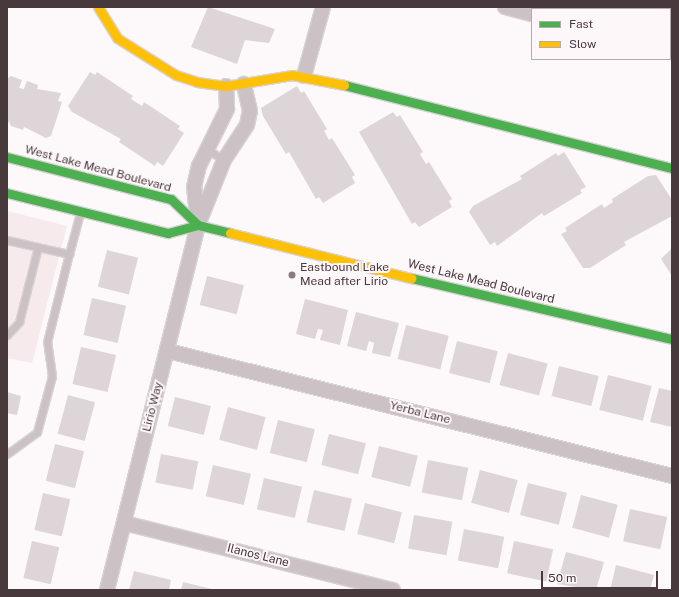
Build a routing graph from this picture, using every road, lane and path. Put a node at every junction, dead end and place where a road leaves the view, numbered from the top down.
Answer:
1 (98, 7) edge
2 (323, 7) edge
3 (505, 7) edge
4 (531, 14) edge
5 (304, 76) junction
6 (244, 84) junction
7 (226, 86) junction
8 (206, 149) junction
9 (7, 157) edge
10 (224, 160) junction
11 (672, 168) edge
12 (7, 193) edge
13 (80, 211) junction
14 (198, 225) junction
15 (7, 240) edge
16 (38, 247) junction
17 (69, 254) junction
18 (7, 335) edge
19 (668, 340) edge
20 (672, 348) edge
21 (168, 351) junction
22 (7, 454) edge
23 (672, 476) edge
24 (124, 523) junction
25 (107, 590) edge
26 (393, 590) edge

1 - 7 main road
2 - 5 street
3 - 4 street
5 - 6 main road
5 - 11 main road
6 - 7 main road
6 - 10 street
7 - 8 street
8 - 10 lane
8 - 14 street
9 - 14 main road, West Lake Mead Boulevard
10 - 14 street
12 - 13 main road, West Lake Mead Boulevard
13 - 14 main road, West Lake Mead Boulevard
13 - 17 lane
14 - 19 main road, West Lake Mead Boulevard
14 - 21 street, Lirio Way
15 - 16 lane
16 - 17 lane
16 - 18 lane
17 - 22 lane
19 - 20 main road, West Lake Mead Boulevard
21 - 23 street, Yerba Lane
21 - 24 street, Lirio Way
24 - 25 street, Lirio Way
24 - 26 street, Ilanos Lane

